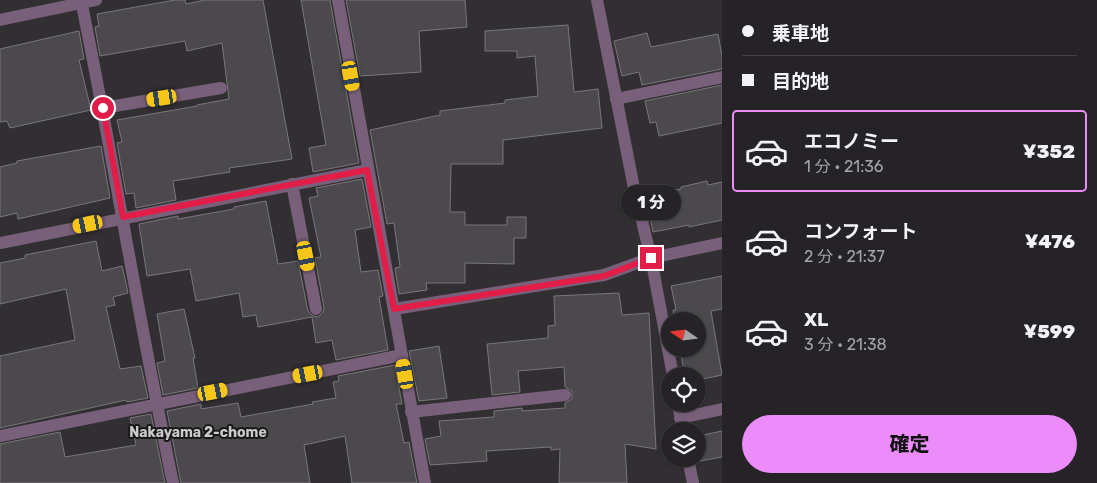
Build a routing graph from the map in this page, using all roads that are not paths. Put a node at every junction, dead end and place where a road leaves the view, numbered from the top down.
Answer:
1 (96, 0) edge
2 (338, 0) edge
3 (597, 0) edge
4 (81, 1) edge
5 (0, 20) edge
6 (722, 77) edge
7 (221, 88) dead end
8 (616, 99) junction
9 (103, 108) junction
10 (367, 170) junction
11 (292, 184) junction
12 (123, 217) junction
13 (0, 243) edge
14 (722, 243) edge
15 (651, 258) junction
16 (394, 309) junction
17 (316, 310) dead end
18 (402, 355) junction
19 (671, 367) edge
20 (565, 395) dead end
21 (157, 404) junction
22 (722, 409) edge
23 (411, 412) junction
24 (679, 412) edge
25 (680, 418) junction
26 (681, 422) edge
27 (0, 436) edge
28 (690, 467) edge
29 (173, 483) edge
30 (425, 483) edge
31 (693, 483) edge

1 - 4 street
2 - 10 street
3 - 8 street
4 - 5 street
4 - 9 street
6 - 8 street
7 - 9 street
8 - 15 street
9 - 12 street
10 - 11 street
10 - 16 street
11 - 12 street
11 - 17 street
12 - 13 street
12 - 21 street
14 - 15 street
15 - 16 street
15 - 19 street
16 - 18 street
18 - 21 street
18 - 23 street
20 - 23 street
21 - 27 street
21 - 29 street
22 - 25 street
23 - 30 street
24 - 25 street
25 - 26 street
28 - 31 street

